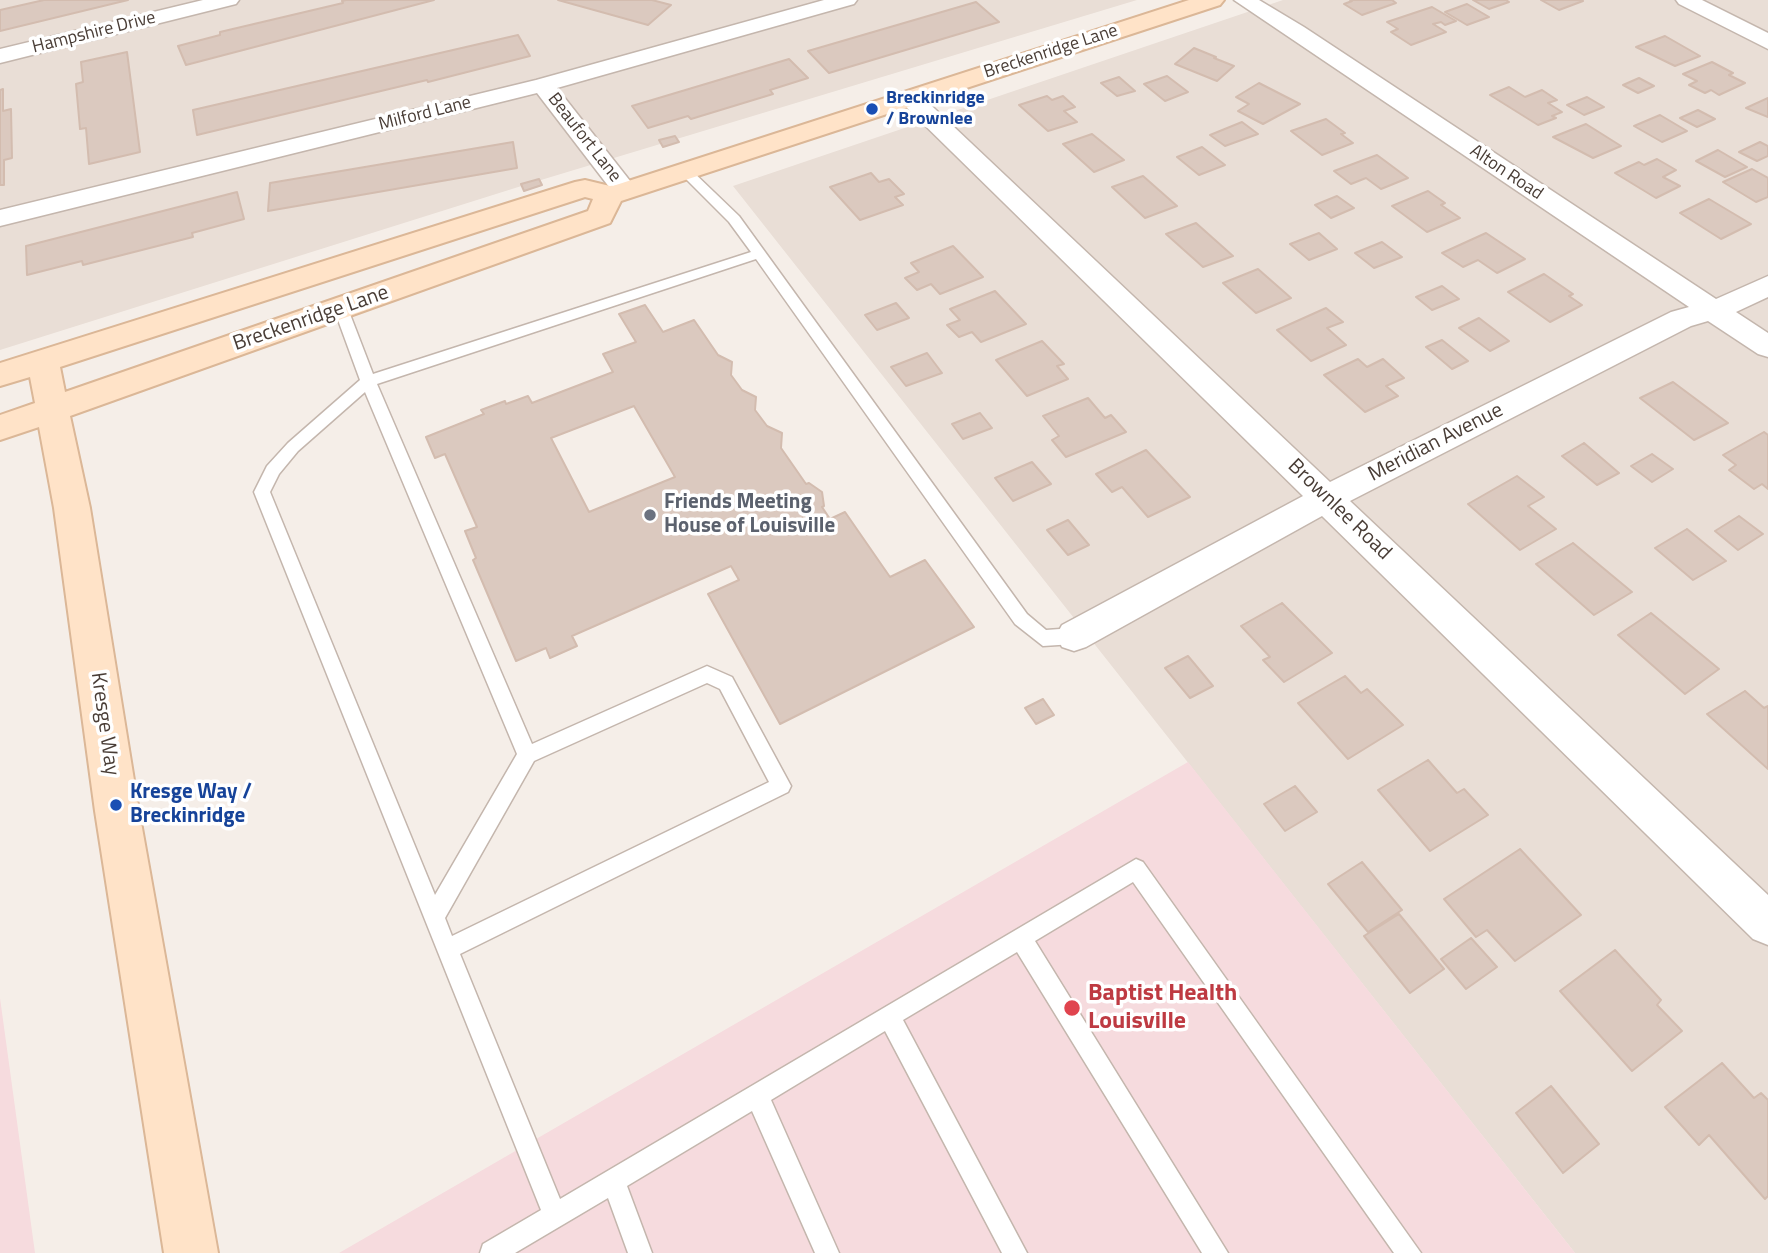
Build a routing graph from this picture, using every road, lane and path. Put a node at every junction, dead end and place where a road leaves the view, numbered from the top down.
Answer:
1 (229, 0) edge
2 (847, 0) edge
3 (1212, 0) edge
4 (1244, 0) edge
5 (1686, 0) edge
6 (780, 8) edge
7 (1768, 42) edge
8 (0, 56) edge
9 (543, 85) junction
10 (909, 97) junction
11 (685, 171) junction
12 (617, 193) junction
13 (0, 218) edge
14 (758, 254) junction
15 (1768, 285) edge
16 (341, 309) junction
17 (1712, 310) junction
18 (1768, 347) edge
19 (43, 362) junction
20 (0, 375) edge
21 (368, 381) junction
22 (53, 410) junction
23 (0, 428) edge
24 (1327, 499) junction
25 (1074, 636) joint
26 (527, 755) junction
27 (434, 917) junction
28 (1768, 924) edge
29 (1021, 938) junction
30 (447, 949) junction
31 (889, 1017) junction
32 (757, 1095) junction
33 (614, 1180) junction
34 (555, 1216) junction
35 (191, 1253) edge
36 (492, 1253) edge
37 (640, 1253) edge
38 (827, 1253) edge
39 (1015, 1253) edge
40 (1216, 1253) edge
41 (1409, 1253) edge

1 - 8 street, Hampshire Drive
2 - 6 street, Milford Lane
3 - 10 main road, Breckenridge Lane
4 - 17 street, Alton Road
5 - 7 street
6 - 9 street, Milford Lane
9 - 12 street, Beaufort Lane
9 - 13 street, Milford Lane
10 - 11 main road, Breckenridge Lane
10 - 24 street, Brownlee Road
11 - 12 main road, Breckenridge Lane
11 - 14 lane
12 - 16 main road, Breckenridge Lane
12 - 19 main road, Breckenridge Lane
14 - 21 lane
14 - 25 lane
15 - 17 street, Meridian Avenue
16 - 21 lane
16 - 22 main road, Breckenridge Lane
17 - 18 street, Alton Road
17 - 24 street, Meridian Avenue
19 - 20 main road, Breckenridge Lane
19 - 22 main road, Kresge Way
21 - 26 lane
21 - 27 lane
22 - 23 main road, Breckenridge Lane
22 - 35 main road, Kresge Way
24 - 25 street, Meridian Avenue
24 - 28 street, Brownlee Road
26 - 27 lane
26 - 30 lane
27 - 30 lane
29 - 31 lane
29 - 40 lane
29 - 41 lane
30 - 34 lane
31 - 32 lane
31 - 39 lane
32 - 33 lane
32 - 38 lane
33 - 34 lane
33 - 37 lane
34 - 36 lane

